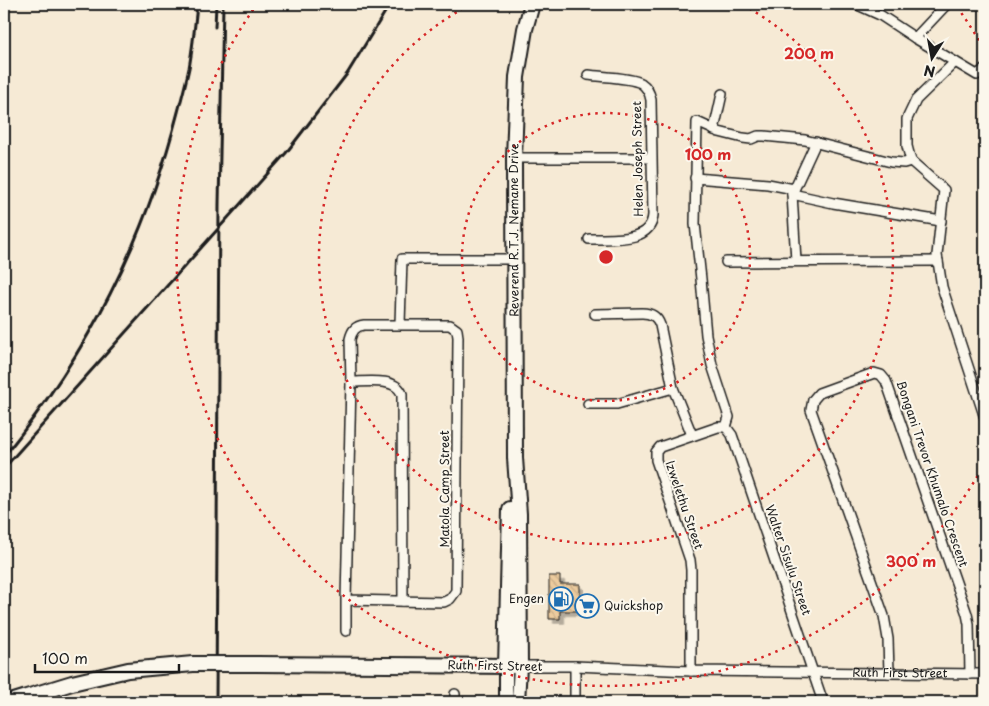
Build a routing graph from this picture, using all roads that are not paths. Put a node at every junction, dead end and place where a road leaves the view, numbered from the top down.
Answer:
1 (532, 4) edge
2 (947, 4) edge
3 (860, 5) edge
4 (915, 38) junction
5 (955, 62) junction
6 (985, 68) edge
7 (588, 75) dead end
8 (981, 78) edge
9 (722, 94) dead end
10 (714, 130) junction
11 (816, 142) junction
12 (514, 158) junction
13 (651, 158) junction
14 (912, 161) junction
15 (696, 178) junction
16 (793, 191) junction
17 (941, 221) junction
18 (589, 239) dead end
19 (515, 260) junction
20 (796, 261) junction
21 (938, 261) junction
22 (726, 262) dead end
23 (595, 314) dead end
24 (400, 324) junction
25 (351, 382) junction
26 (673, 388) junction
27 (588, 404) dead end
28 (985, 417) edge
29 (726, 427) junction
30 (692, 435) junction
31 (515, 458) junction
32 (346, 600) junction
33 (403, 601) junction
34 (346, 631) dead end
35 (506, 666) junction
36 (520, 666) junction
37 (575, 666) junction
38 (691, 671) junction
39 (813, 673) junction
40 (889, 673) junction
41 (970, 674) junction
42 (985, 674) edge
43 (10, 702) edge
44 (506, 702) edge
45 (518, 702) edge
46 (575, 702) edge
47 (823, 702) edge

1 - 12 main road, Reverend R.T.J. Nemane Drive
2 - 4 street
3 - 4 street
4 - 5 street
5 - 8 street
5 - 14 street
6 - 8 street
7 - 13 street, Helen Joseph Street
9 - 10 street
10 - 11 street
10 - 15 street
11 - 14 street
11 - 16 street
12 - 13 street
12 - 19 main road, Reverend R.T.J. Nemane Drive
13 - 18 street, Helen Joseph Street
14 - 17 street
15 - 16 street
15 - 29 street
16 - 17 street
16 - 20 street
17 - 21 street
19 - 24 street
19 - 31 main road, Reverend R.T.J. Nemane Drive
20 - 21 street
20 - 22 street
21 - 28 street
23 - 26 street
24 - 25 street
24 - 33 street, Matola Camp Street
25 - 32 street
25 - 33 street
26 - 27 street
26 - 30 street
29 - 30 street, Izwelethu Street
29 - 39 street, Walter Sisulu Street
30 - 38 street, Izwelethu Street
31 - 35 main road, Reverend R.T.J. Nemane Drive
31 - 36 main road, Reverend R.T.J. Nemane Drive
32 - 33 street, Matola Camp Street
32 - 34 street
35 - 36 main road, Ruth First Street
35 - 43 main road, Ruth First Street, bridge
35 - 44 street, Reverend R.T.J. Nemane Drive
36 - 37 street, Ruth First Street
36 - 45 street, Reverend R.T.J. Nemane Drive
37 - 38 street, Ruth First Street
37 - 46 street
38 - 39 street, Ruth First Street
39 - 40 street, Ruth First Street
39 - 47 street, Walter Sisulu Street
40 - 41 street, Ruth First Street
40 - 41 street, Bongani Trevor Khumalo Crescent
41 - 42 street, Ruth First Street

